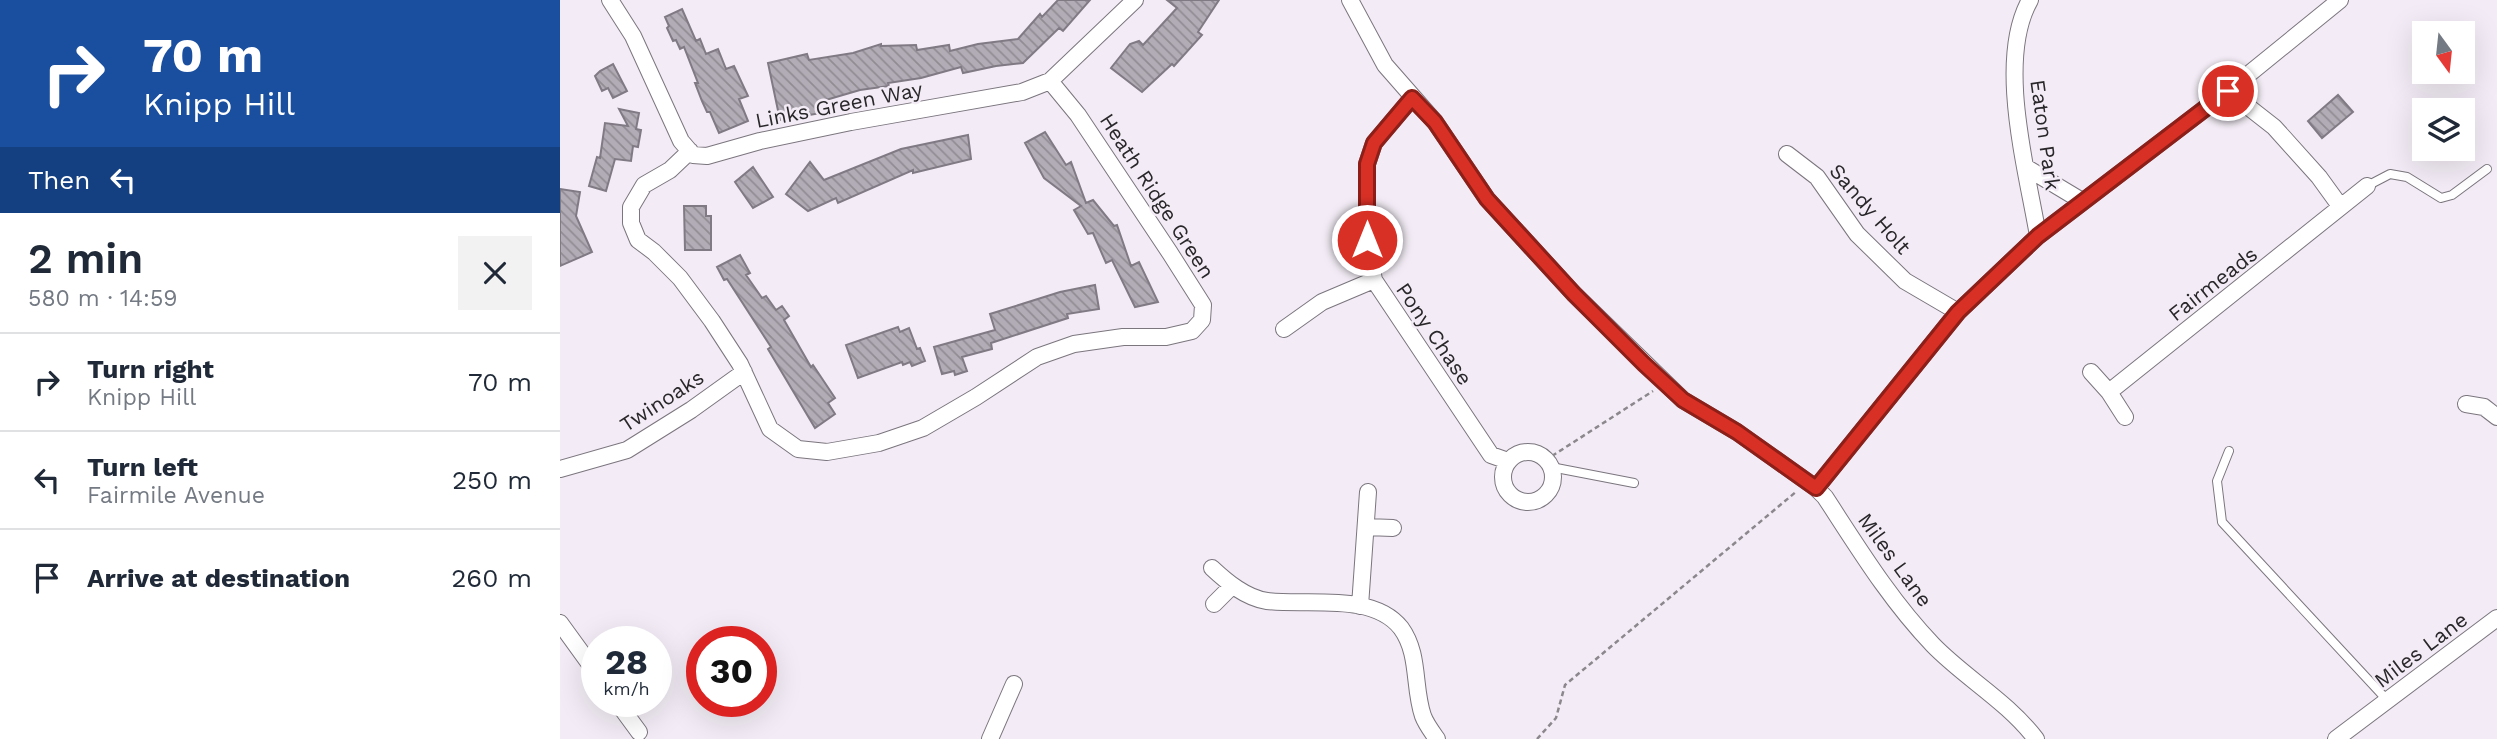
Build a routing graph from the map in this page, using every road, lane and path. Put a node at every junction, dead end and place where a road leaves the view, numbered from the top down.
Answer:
1 (610, 0) edge
2 (1135, 0) edge
3 (1350, 0) edge
4 (2030, 0) edge
5 (2340, 0) edge
6 (1050, 80) junction
7 (2228, 91) junction
8 (1412, 98) junction
9 (690, 151) junction
10 (1787, 154) dead end
11 (2027, 168) junction
12 (2487, 169) dead end
13 (2367, 187) joint
14 (2082, 201) junction
15 (2340, 206) junction
16 (2038, 236) junction
17 (1374, 280) junction
18 (1958, 312) junction
19 (1284, 329) dead end
20 (744, 372) junction
21 (2091, 372) dead end
22 (1653, 391) dead end
23 (2109, 392) junction
24 (2466, 404) dead end
25 (2125, 417) dead end
26 (2497, 417) edge
27 (2229, 451) dead end
28 (1508, 461) junction
29 (1549, 463) junction
30 (560, 469) edge
31 (1634, 483) dead end
32 (1812, 485) junction
33 (1368, 492) dead end
34 (1366, 527) junction
35 (1393, 528) dead end
36 (1212, 568) dead end
37 (1232, 586) junction
38 (1214, 604) dead end
39 (1360, 606) junction
40 (2497, 618) edge
41 (560, 623) edge
42 (581, 652) edge
43 (1014, 684) dead end
44 (2388, 701) junction
45 (628, 717) edge
46 (639, 733) dead end
47 (990, 739) edge
48 (1437, 739) edge
49 (1536, 739) edge
50 (2036, 739) edge
51 (2336, 739) edge

1 - 9 street
2 - 6 street, Links Green Way
3 - 8 street, Miles Lane
4 - 11 street, Eaton Park
5 - 7 street
6 - 9 street, Links Green Way
6 - 20 street, Heath Ridge Green
7 - 14 street
7 - 15 street
8 - 17 street, Pony Chase
8 - 32 street, Miles Lane
9 - 20 street, Heath Ridge Green
10 - 18 street, Sandy Holt
11 - 14 street
11 - 16 street, Eaton Park
12 - 13 lane
13 - 15 street, Fairmeads
14 - 16 street
15 - 23 street, Fairmeads
16 - 18 street
17 - 19 street
17 - 28 street, Pony Chase
18 - 32 street
20 - 30 street, Twinoaks
21 - 23 street
22 - 29 path
23 - 25 street
24 - 26 street
27 - 44 lane
28 - 29 street
28 - 29 street
29 - 31 lane
32 - 49 path
32 - 50 street, Miles Lane
33 - 34 street
34 - 35 street
34 - 39 street
36 - 37 street
37 - 38 street
37 - 39 street
39 - 48 street
40 - 44 street, Miles Lane
41 - 42 street
43 - 47 street
44 - 51 street, Miles Lane
45 - 46 street

